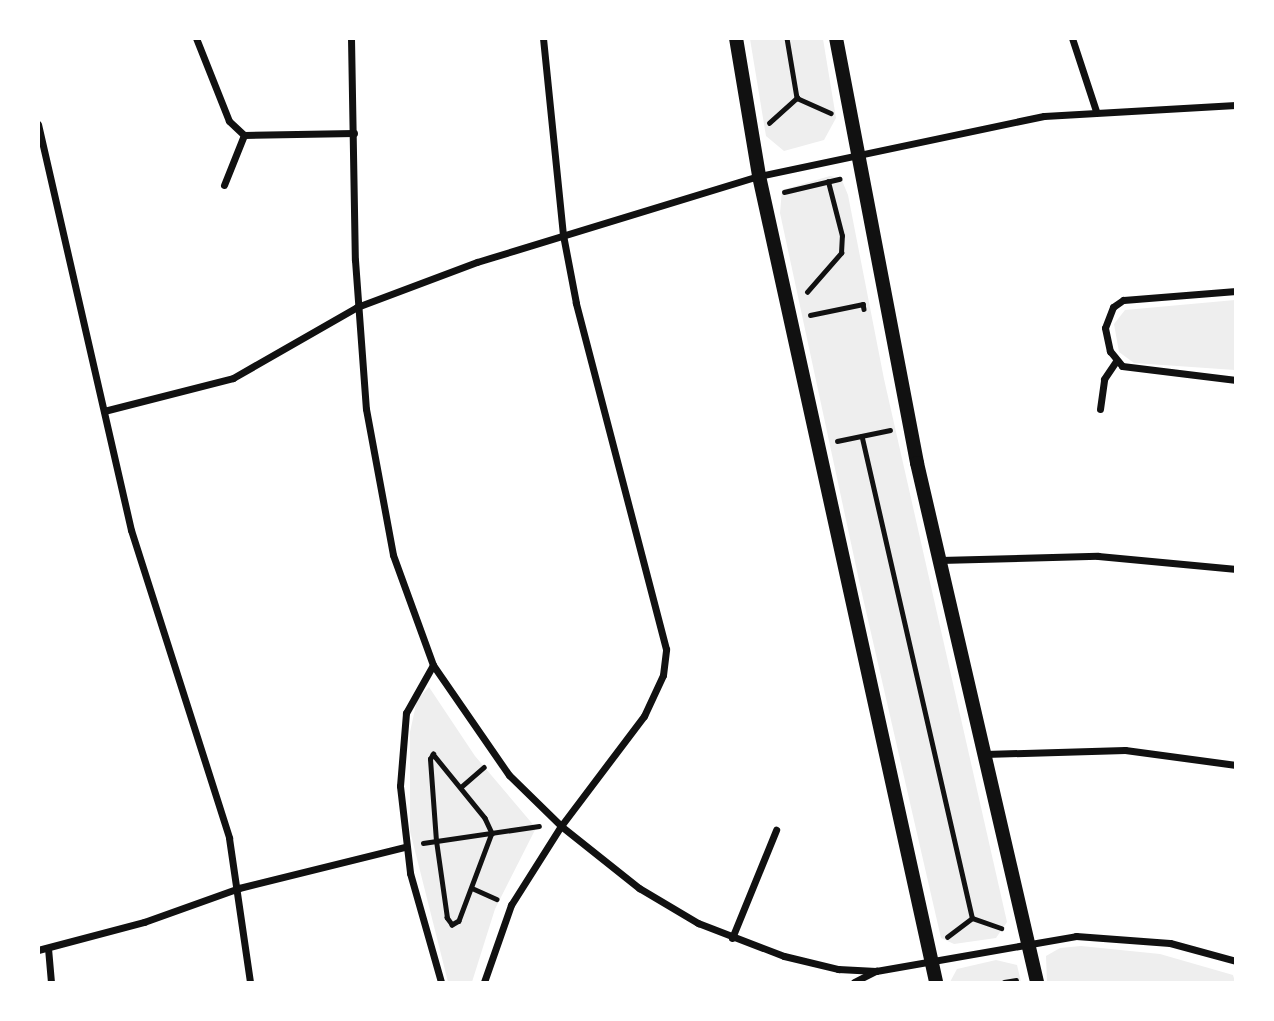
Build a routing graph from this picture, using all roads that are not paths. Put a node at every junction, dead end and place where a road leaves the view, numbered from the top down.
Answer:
1 (195, 38) edge
2 (351, 38) edge
3 (543, 38) edge
4 (736, 38) edge
5 (836, 38) edge
6 (1072, 38) edge
7 (1236, 105) edge
8 (1096, 111) junction
9 (38, 124) edge
10 (354, 134) junction
11 (244, 135) junction
12 (856, 152) junction
13 (759, 176) junction
14 (225, 185) dead end
15 (563, 235) junction
16 (1236, 291) edge
17 (357, 307) junction
18 (1116, 361) junction
19 (1236, 380) edge
20 (1100, 409) dead end
21 (104, 411) junction
22 (940, 560) junction
23 (1236, 569) edge
24 (433, 666) junction
25 (985, 754) junction
26 (1236, 765) edge
27 (561, 826) junction
28 (776, 830) dead end
29 (405, 847) junction
30 (239, 888) junction
31 (732, 938) junction
32 (1028, 941) junction
33 (48, 948) junction
34 (38, 950) edge
35 (1236, 961) edge
36 (931, 962) junction
37 (876, 971) junction
38 (51, 982) edge
39 (250, 982) edge
40 (441, 982) edge
41 (484, 982) edge
42 (854, 982) edge
43 (936, 982) edge
44 (1037, 982) edge

1 - 11 street
2 - 10 street
3 - 15 street
4 - 13 main road
5 - 12 main road
6 - 8 street
7 - 8 street
8 - 12 street
9 - 21 street
10 - 11 street
10 - 17 street
11 - 14 street
12 - 13 street
12 - 22 main road
13 - 15 street
13 - 36 main road
15 - 17 street
15 - 27 street
16 - 18 street
17 - 21 street
17 - 24 street
18 - 19 street
18 - 20 street
21 - 30 street
22 - 23 street
22 - 25 main road
24 - 27 street
24 - 29 street
25 - 26 street
25 - 32 main road
27 - 31 street
27 - 41 street
28 - 31 street
29 - 30 street
29 - 40 street
30 - 33 street
30 - 39 street
31 - 37 street
32 - 35 street
32 - 36 street
32 - 44 main road
33 - 34 street
33 - 38 street
36 - 37 street
36 - 43 main road
37 - 42 street

